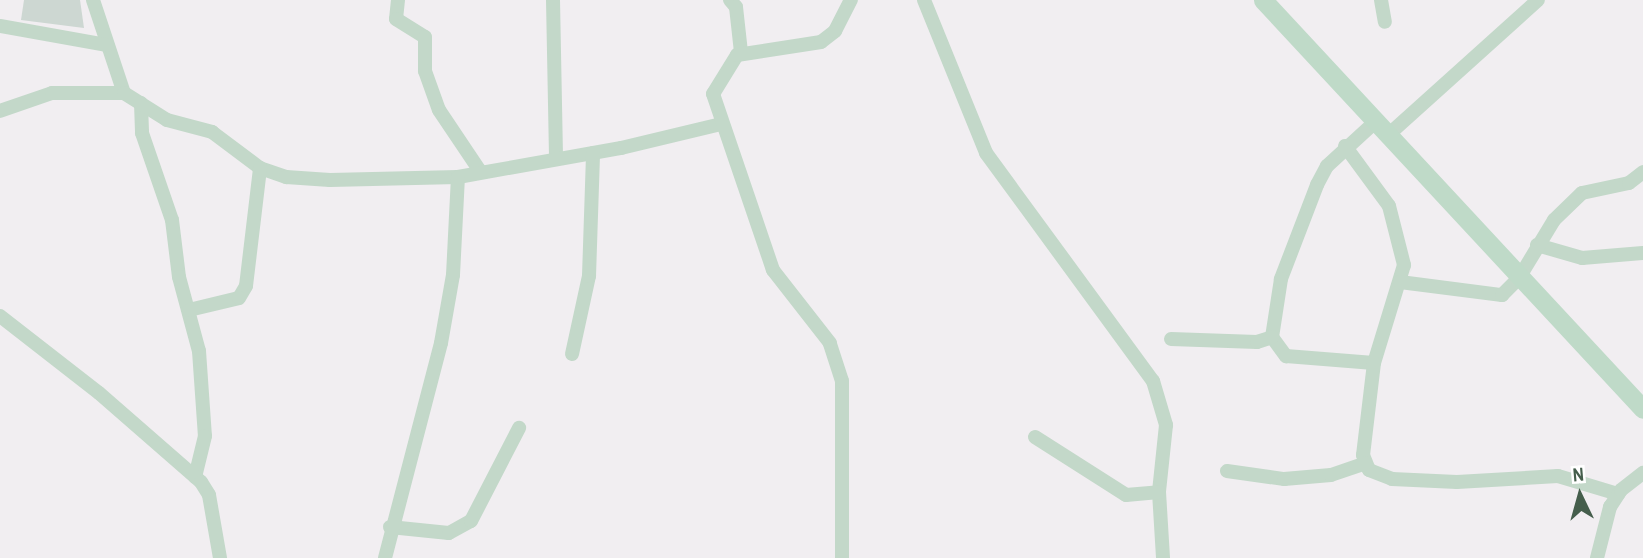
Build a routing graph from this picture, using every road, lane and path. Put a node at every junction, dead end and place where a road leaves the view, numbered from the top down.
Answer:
1 (93, 0) edge
2 (398, 0) edge
3 (553, 0) edge
4 (730, 0) edge
5 (850, 0) edge
6 (924, 0) edge
7 (1263, 0) edge
8 (1381, 0) edge
9 (1538, 0) edge
10 (1385, 22) dead end
11 (0, 26) edge
12 (107, 46) junction
13 (741, 52) junction
14 (124, 93) junction
15 (141, 103) junction
16 (0, 111) edge
17 (721, 124) junction
18 (1380, 130) junction
19 (1345, 146) junction
20 (593, 153) junction
21 (556, 158) junction
22 (260, 168) junction
23 (480, 171) junction
24 (1643, 172) edge
25 (458, 177) junction
26 (1537, 245) junction
27 (1643, 253) edge
28 (1519, 278) junction
29 (1400, 282) junction
30 (189, 310) junction
31 (0, 316) edge
32 (1272, 337) junction
33 (1171, 340) dead end
34 (572, 354) dead end
35 (1374, 363) junction
36 (1643, 409) edge
37 (519, 428) dead end
38 (1035, 437) dead end
39 (1364, 463) junction
40 (1227, 471) dead end
41 (1643, 473) edge
42 (195, 477) junction
43 (1159, 492) junction
44 (1618, 494) junction
45 (390, 527) junction
46 (220, 558) edge
47 (385, 558) edge
48 (842, 558) edge
49 (1163, 558) edge
50 (1597, 558) edge

1 - 12 street
2 - 23 street
3 - 21 street
4 - 13 street
5 - 13 street
6 - 43 street
7 - 18 street
8 - 10 street
9 - 18 street
11 - 12 street
12 - 14 street
13 - 17 street
14 - 15 street
14 - 16 street
15 - 22 street
15 - 30 street
17 - 20 street
17 - 48 street
18 - 19 street
18 - 28 street
19 - 29 street
19 - 32 street
20 - 21 street
20 - 34 street
21 - 23 street
22 - 25 street
22 - 30 street
23 - 25 street
24 - 26 street
25 - 45 street
26 - 27 street
26 - 28 street
28 - 29 street
28 - 36 street
29 - 35 street
30 - 42 street
31 - 42 street
32 - 33 street
32 - 35 street
35 - 39 street
37 - 45 street
38 - 43 street
39 - 40 street
39 - 44 street
41 - 44 street
42 - 46 street
43 - 49 street
44 - 50 street
45 - 47 street

